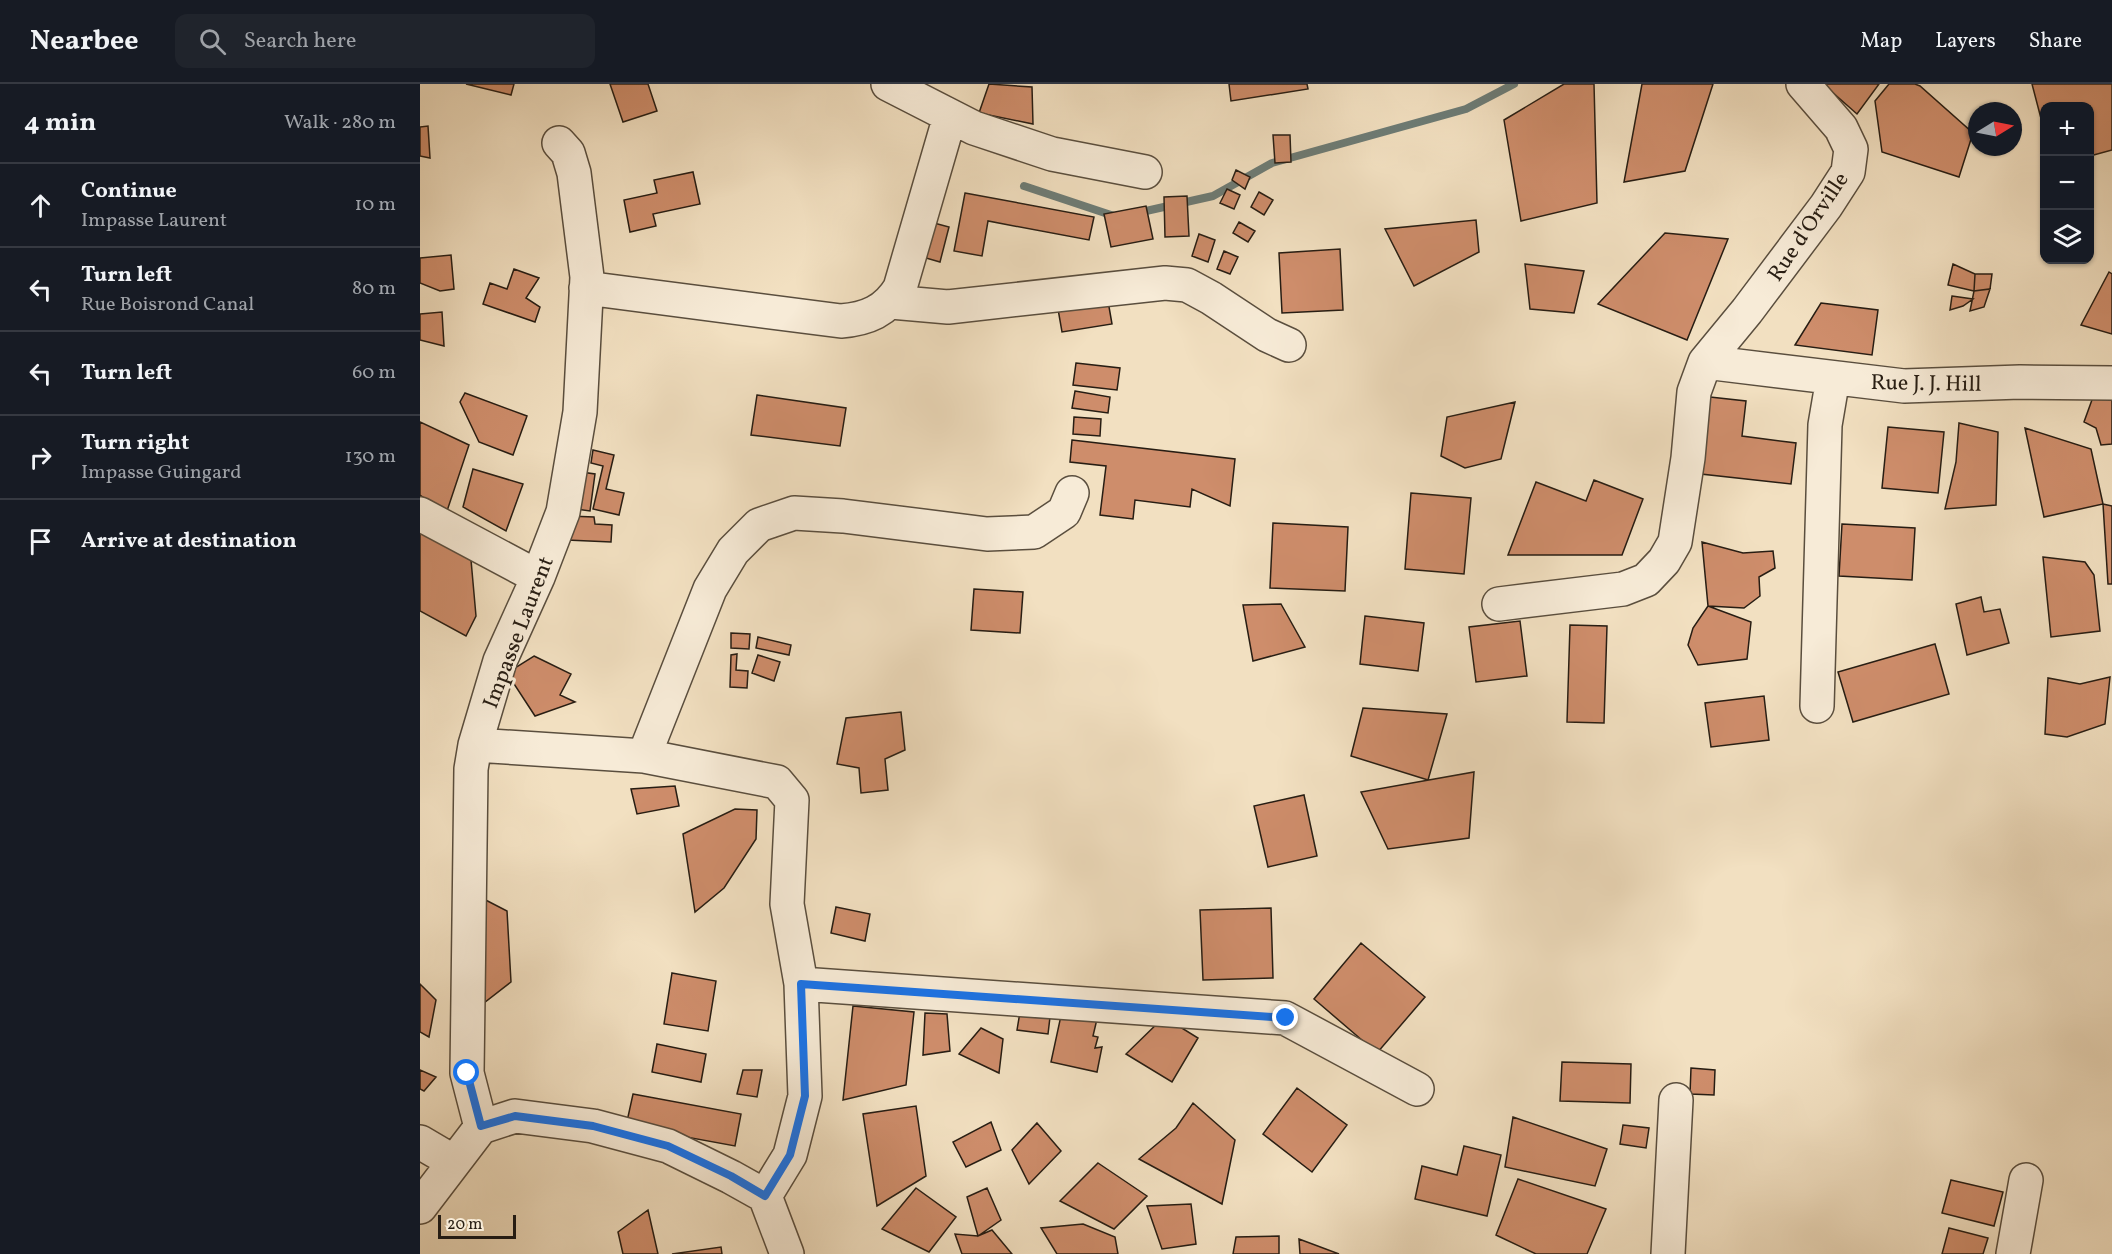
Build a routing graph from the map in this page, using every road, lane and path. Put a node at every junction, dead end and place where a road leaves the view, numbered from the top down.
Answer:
1 (888, 84) edge
2 (1803, 84) edge
3 (950, 116) junction
4 (559, 143) dead end
5 (1145, 172) dead end
6 (586, 288) junction
7 (891, 302) junction
8 (1289, 345) dead end
9 (1705, 362) junction
10 (1833, 378) junction
11 (2112, 383) edge
12 (1072, 493) dead end
13 (420, 514) edge
14 (538, 577) junction
15 (1499, 604) dead end
16 (1817, 706) dead end
17 (475, 745) junction
18 (644, 756) junction
19 (801, 984) junction
20 (1417, 1089) dead end
21 (1676, 1100) dead end
22 (481, 1126) junction
23 (420, 1142) edge
24 (454, 1162) junction
25 (2026, 1180) dead end
26 (765, 1196) junction
27 (420, 1207) edge
28 (787, 1254) edge
29 (1668, 1254) edge
30 (2013, 1254) edge

1 - 3 street
2 - 9 street, Rue d'Orville
3 - 5 street
3 - 7 street
4 - 6 street, Impasse Laurent
6 - 7 street
6 - 14 street, Impasse Laurent
7 - 8 street
9 - 10 street, Rue J. J. Hill
9 - 15 street, Rue d'Orville
10 - 11 street, Rue J. J. Hill
10 - 16 street
12 - 18 street
13 - 14 street
14 - 17 street, Impasse Laurent
17 - 18 street
17 - 22 street, Impasse Laurent
18 - 19 street
19 - 20 street
19 - 26 street
21 - 29 street
22 - 24 street
22 - 26 street
23 - 24 street
24 - 27 street
25 - 30 street
26 - 28 street

